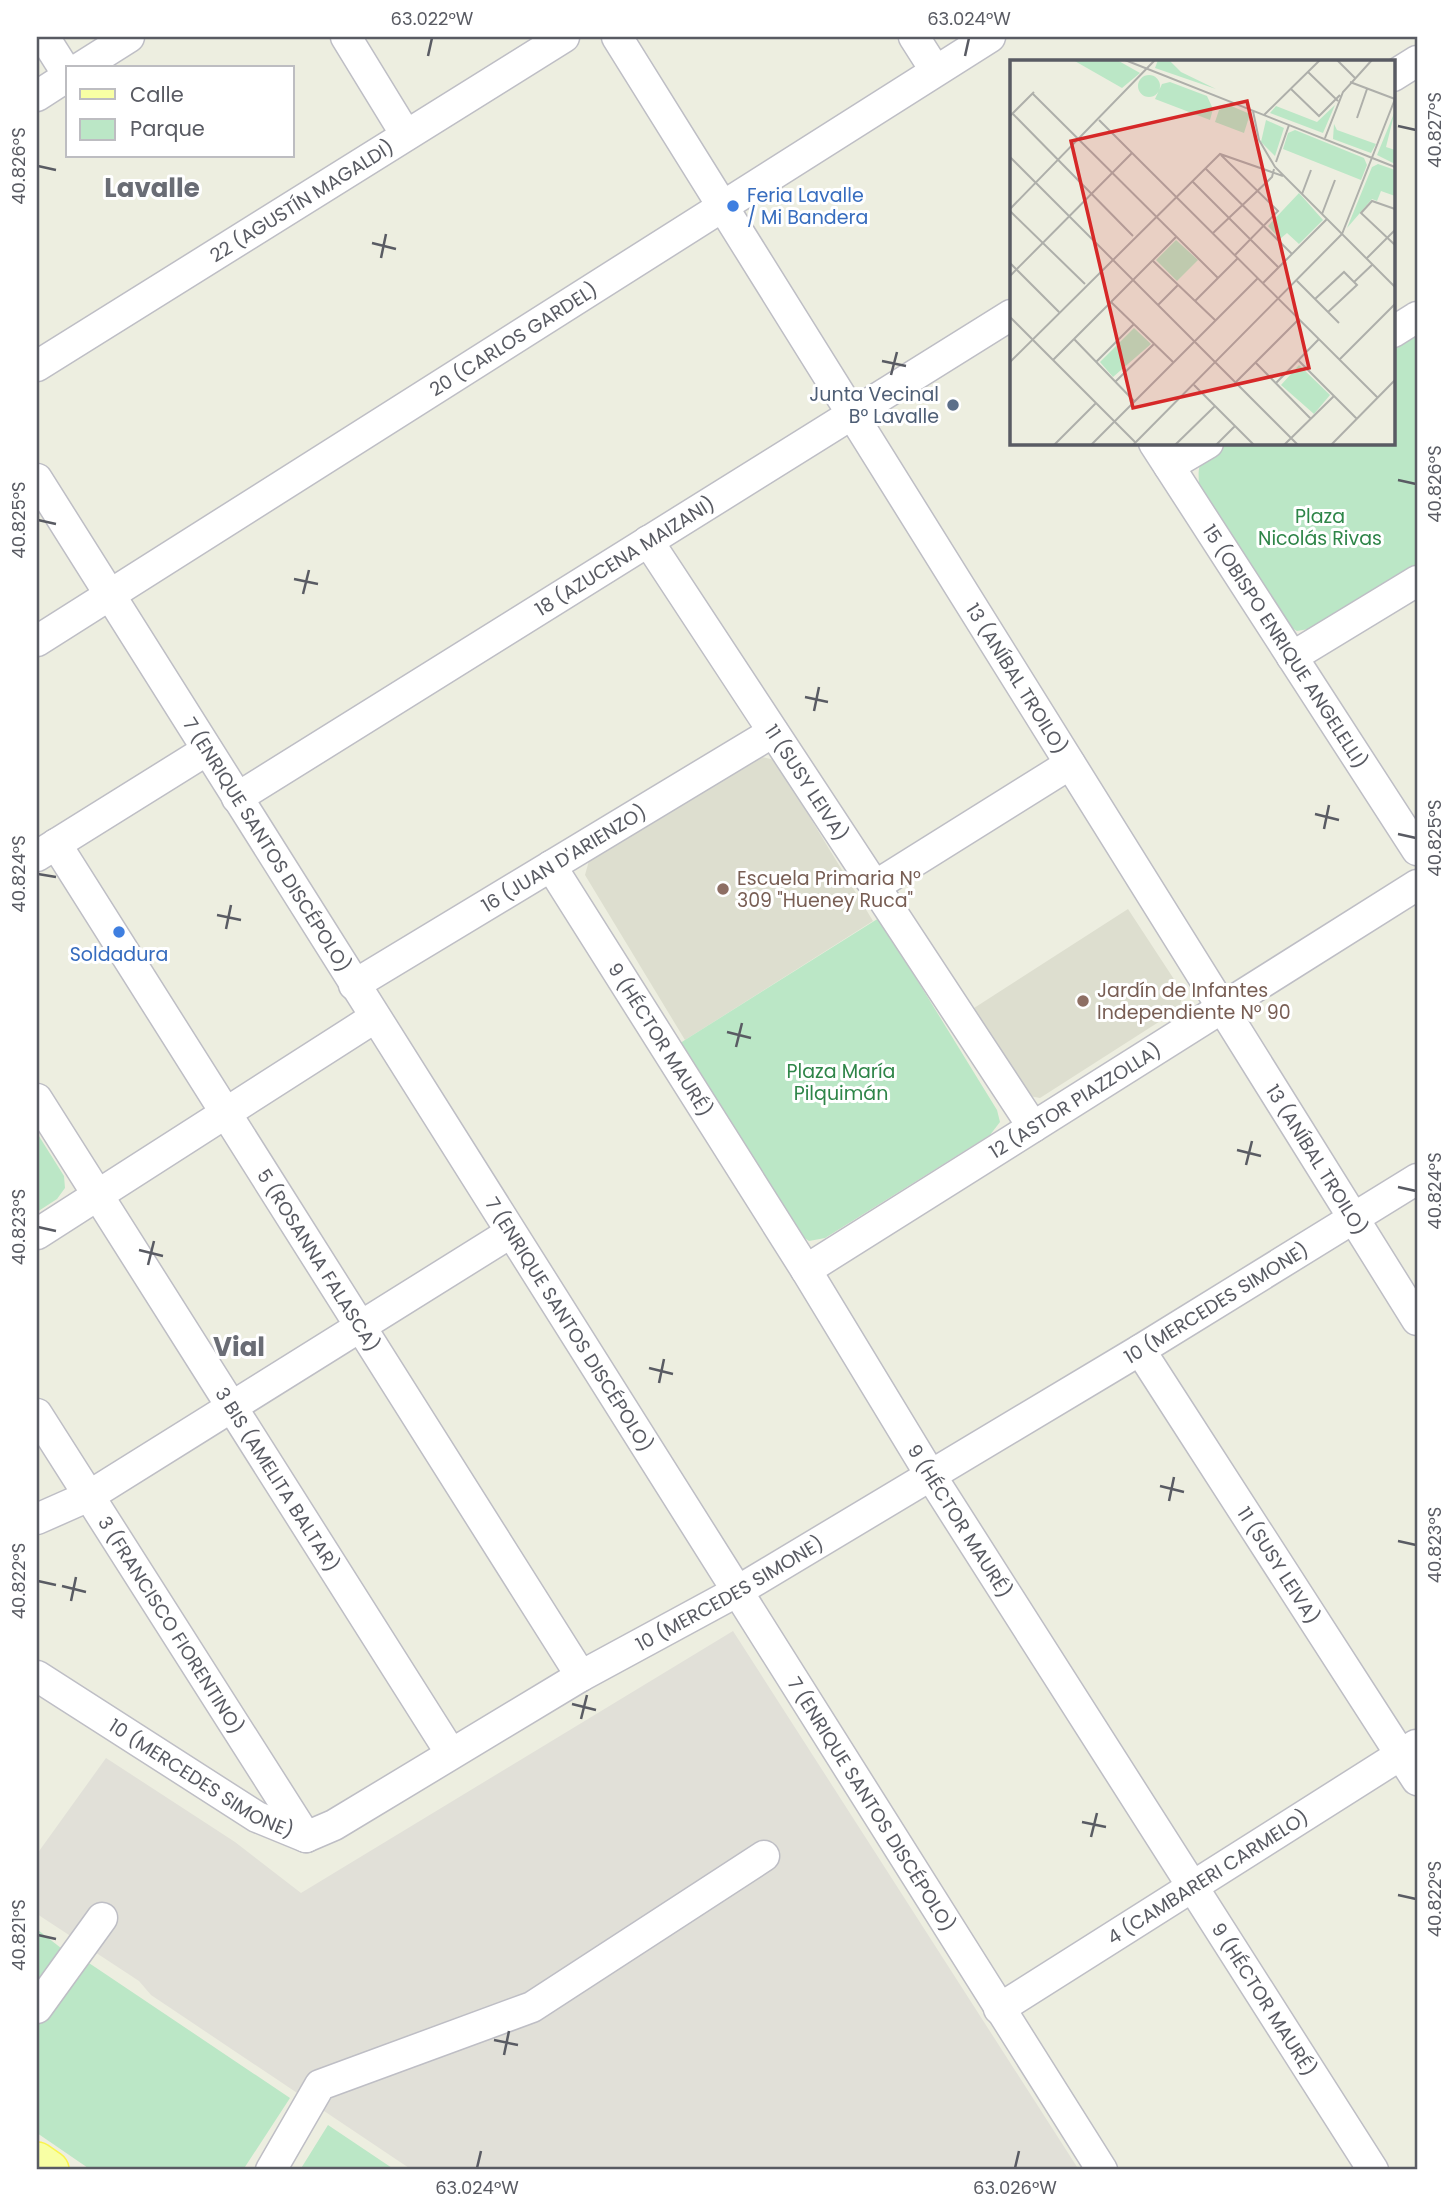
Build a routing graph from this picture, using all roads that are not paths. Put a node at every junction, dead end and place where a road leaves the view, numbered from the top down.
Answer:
1 (44, 37) edge
2 (129, 37) edge
3 (346, 37) edge
4 (564, 37) edge
5 (617, 37) edge
6 (914, 37) edge
7 (990, 37) edge
8 (1417, 61) edge
9 (83, 66) edge
10 (935, 70) junction
11 (66, 73) edge
12 (1394, 75) edge
13 (66, 77) edge
14 (37, 96) edge
15 (406, 135) junction
16 (723, 205) junction
17 (1010, 315) edge
18 (1417, 317) edge
19 (1394, 331) edge
20 (37, 366) edge
21 (852, 414) junction
22 (1204, 444) edge
23 (1161, 455) edge
24 (37, 480) edge
25 (649, 541) junction
26 (1417, 581) edge
27 (109, 595) junction
28 (37, 641) edge
29 (1292, 657) junction
30 (774, 732) junction
31 (206, 750) junction
32 (1070, 764) junction
33 (237, 798) junction
34 (46, 850) edge
35 (1417, 850) edge
36 (551, 866) junction
37 (875, 886) junction
38 (1417, 886) edge
39 (354, 985) junction
40 (1222, 1009) junction
41 (374, 1018) junction
42 (37, 1099) edge
43 (225, 1113) junction
44 (1033, 1127) junction
45 (1417, 1179) edge
46 (97, 1195) junction
47 (1354, 1219) junction
48 (510, 1233) junction
49 (37, 1234) edge
50 (806, 1270) junction
51 (1417, 1320) edge
52 (360, 1326) junction
53 (1140, 1350) junction
54 (231, 1406) junction
55 (37, 1414) edge
56 (931, 1476) junction
57 (89, 1496) junction
58 (37, 1519) edge
59 (736, 1592) junction
60 (37, 1676) edge
61 (580, 1676) junction
62 (1409, 1749) edge
63 (450, 1752) junction
64 (1417, 1780) edge
65 (306, 1837) junction
66 (764, 1856) dead end
67 (1194, 1885) junction
68 (102, 1917) dead end
69 (37, 2008) edge
70 (999, 2008) junction
71 (37, 2161) edge
72 (50, 2170) edge
73 (271, 2170) edge
74 (1102, 2170) edge
75 (1373, 2170) edge

1 - 11 street
2 - 9 street
3 - 15 street
4 - 15 street, 22 (AGUSTÍN MAGALDI)
5 - 16 street, 13 (ANÍBAL TROILO)
6 - 10 street
7 - 10 street, 20 (CARLOS GARDEL)
8 - 12 street
10 - 16 street, 20 (CARLOS GARDEL)
13 - 14 street
15 - 20 street, 22 (AGUSTÍN MAGALDI)
16 - 21 street, 13 (ANÍBAL TROILO)
16 - 27 street, 20 (CARLOS GARDEL)
17 - 21 street, 18 (AZUCENA MAIZANI)
18 - 19 street
21 - 25 street, 18 (AZUCENA MAIZANI)
21 - 32 street, 13 (ANÍBAL TROILO)
22 - 23 street
23 - 29 street, 15 (OBISPO ENRIQUE ANGELELLI)
24 - 27 street, 7 (ENRIQUE SANTOS DISCÉPOLO)
25 - 30 street, 11 (SUSY LEIVA)
25 - 33 street, 18 (AZUCENA MAIZANI)
26 - 29 street
27 - 28 street, 20 (CARLOS GARDEL)
27 - 31 street, 7 (ENRIQUE SANTOS DISCÉPOLO)
29 - 35 street, 15 (OBISPO ENRIQUE ANGELELLI)
30 - 36 street, 16 (JUAN D'ARIENZO)
30 - 37 street, 11 (SUSY LEIVA)
31 - 33 street, 7 (ENRIQUE SANTOS DISCÉPOLO)
31 - 34 street
32 - 37 street
32 - 40 street, 13 (ANÍBAL TROILO)
33 - 39 street, 7 (ENRIQUE SANTOS DISCÉPOLO)
34 - 43 street, 5 (ROSANNA FALASCA)
36 - 39 street, 16 (JUAN D'ARIENZO)
36 - 50 street, 9 (HÉCTOR MAURÉ)
37 - 44 street, 11 (SUSY LEIVA)
38 - 40 street, 12 (ASTOR PIAZZOLLA)
39 - 41 street, 7 (ENRIQUE SANTOS DISCÉPOLO)
40 - 44 street, 12 (ASTOR PIAZZOLLA)
40 - 47 street, 13 (ANÍBAL TROILO)
41 - 43 street
41 - 48 street, 7 (ENRIQUE SANTOS DISCÉPOLO)
42 - 46 street, 3 BIS (AMELITA BALTAR)
43 - 46 street
43 - 52 street, 5 (ROSANNA FALASCA)
44 - 50 street, 12 (ASTOR PIAZZOLLA)
45 - 47 street, 10 (MERCEDES SIMONE)
46 - 49 street
46 - 54 street, 3 BIS (AMELITA BALTAR)
47 - 51 street, 13 (ANÍBAL TROILO)
47 - 53 street, 10 (MERCEDES SIMONE)
48 - 52 street
48 - 59 street, 7 (ENRIQUE SANTOS DISCÉPOLO)
50 - 56 street, 9 (HÉCTOR MAURÉ)
52 - 54 street
52 - 61 street, 5 (ROSANNA FALASCA)
53 - 56 street, 10 (MERCEDES SIMONE)
53 - 62 street, 11 (SUSY LEIVA)
54 - 57 street
54 - 63 street, 3 BIS (AMELITA BALTAR)
55 - 57 street, 3 (FRANCISCO FIORENTINO)
56 - 59 street, 10 (MERCEDES SIMONE)
56 - 67 street, 9 (HÉCTOR MAURÉ)
57 - 58 street
57 - 65 street, 3 (FRANCISCO FIORENTINO)
59 - 61 street, 10 (MERCEDES SIMONE)
59 - 70 street, 7 (ENRIQUE SANTOS DISCÉPOLO)
60 - 65 street, 10 (MERCEDES SIMONE)
61 - 63 street, 10 (MERCEDES SIMONE)
62 - 64 street, 11 (SUSY LEIVA)
62 - 67 street, 4 (CAMBARERI CARMELO)
63 - 65 street, 10 (MERCEDES SIMONE)
66 - 73 street
67 - 70 street, 4 (CAMBARERI CARMELO)
67 - 75 street, 9 (HÉCTOR MAURÉ)
68 - 69 street
70 - 74 street, 7 (ENRIQUE SANTOS DISCÉPOLO)
71 - 72 main road

